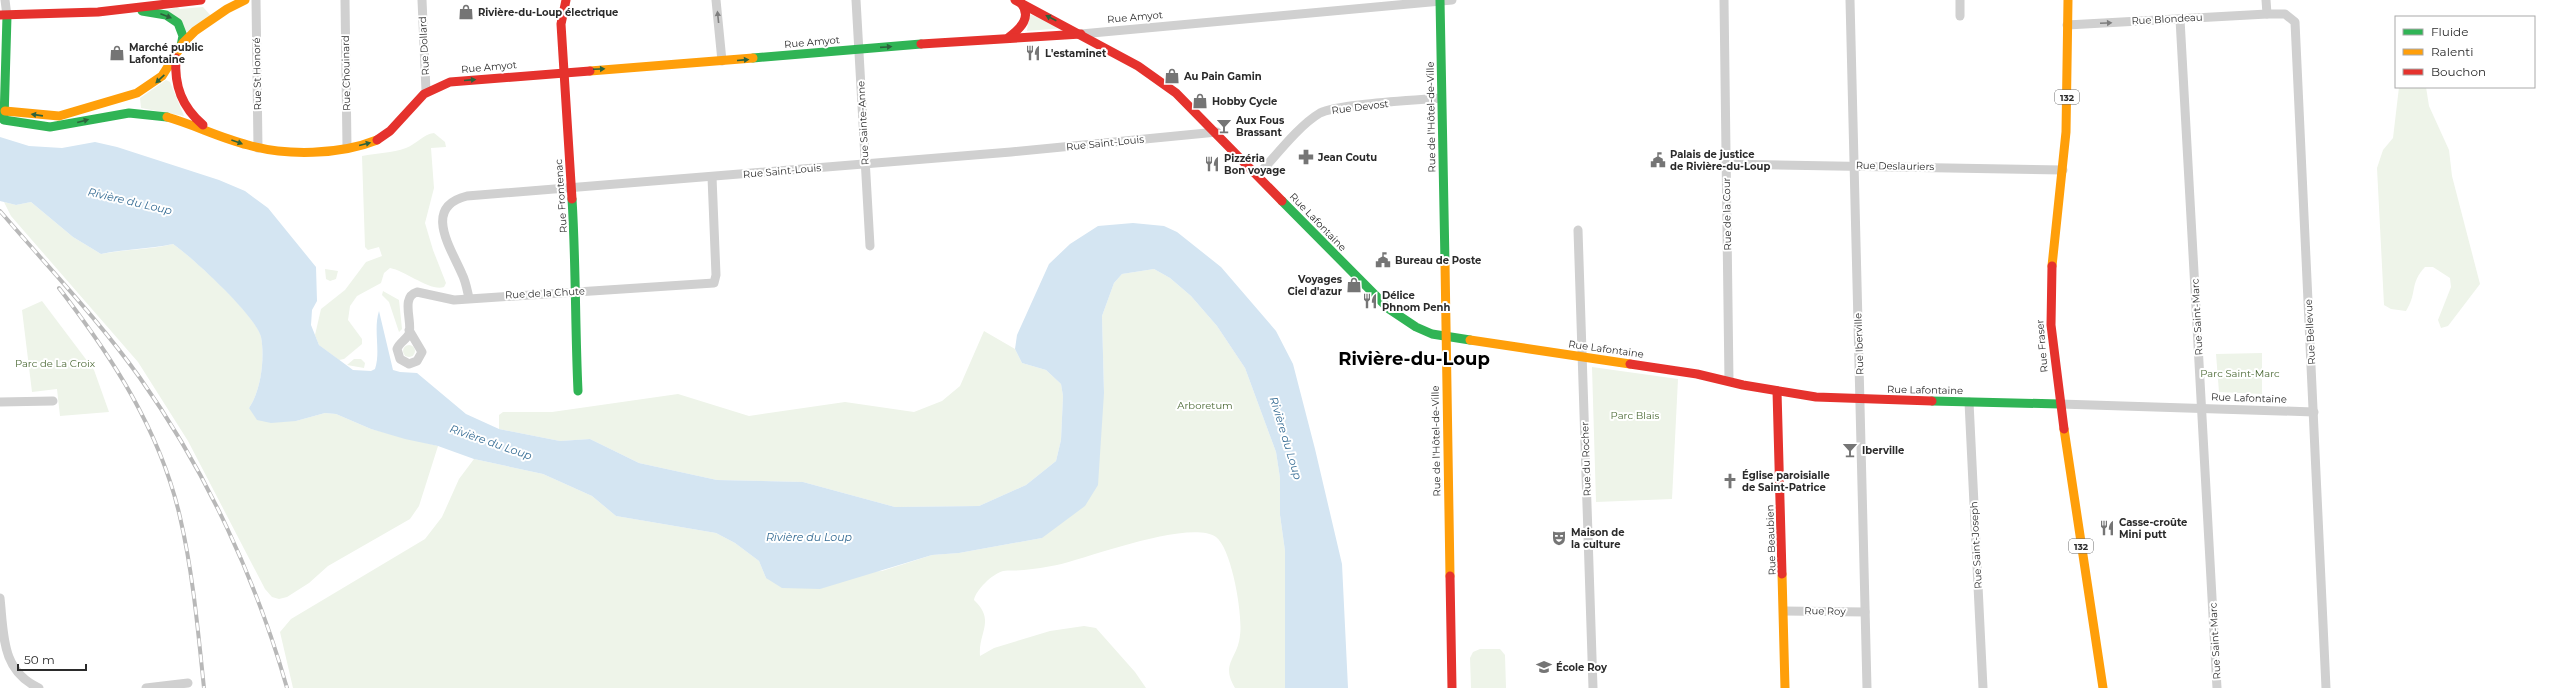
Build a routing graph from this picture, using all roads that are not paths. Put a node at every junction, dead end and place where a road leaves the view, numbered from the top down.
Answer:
1 (5, 0) edge
2 (201, 0) edge
3 (256, 0) edge
4 (345, 0) edge
5 (422, 0) edge
6 (566, 0) edge
7 (716, 0) edge
8 (856, 0) edge
9 (1440, 0) edge
10 (1452, 0) edge
11 (1724, 0) edge
12 (1850, 0) edge
13 (1960, 0) edge
14 (2068, 0) edge
15 (2266, 0) edge
16 (241, 1) edge
17 (1018, 2) edge
18 (128, 9) junction
19 (2267, 14) junction
20 (4, 15) edge
21 (1960, 16) dead end
22 (2180, 19) junction
23 (2067, 25) junction
24 (1081, 34) junction
25 (1009, 37) junction
26 (181, 46) junction
27 (859, 49) junction
28 (176, 56) junction
29 (722, 62) junction
30 (564, 71) junction
31 (426, 91) junction
32 (1441, 98) junction
33 (4, 116) junction
34 (210, 130) junction
35 (1217, 132) junction
36 (346, 147) junction
37 (258, 148) junction
38 (865, 164) junction
39 (1726, 164) junction
40 (1854, 165) junction
41 (2063, 170) junction
42 (1258, 175) junction
43 (712, 177) junction
44 (572, 188) junction
45 (1578, 230) dead end
46 (870, 246) dead end
47 (576, 291) junction
48 (469, 298) junction
49 (409, 330) dead end
50 (1446, 337) junction
51 (1583, 357) junction
52 (1728, 381) junction
53 (1777, 391) junction
54 (578, 392) dead end
55 (1860, 400) junction
56 (53, 401) dead end
57 (0, 402) edge
58 (1970, 402) junction
59 (2060, 404) junction
60 (2202, 408) junction
61 (2314, 412) junction
62 (0, 598) edge
63 (1784, 611) junction
64 (1865, 612) junction
65 (3, 641) edge
66 (188, 683) dead end
67 (39, 688) edge
68 (146, 688) edge
69 (1452, 688) edge
70 (1593, 688) edge
71 (1785, 688) edge
72 (1867, 688) edge
73 (1983, 688) edge
74 (2104, 688) edge
75 (2217, 688) edge
76 (2326, 688) edge

1 - 20 street
2 - 18 main road
3 - 37 street, Rue St Honoré
4 - 36 street, Rue Chouinard
5 - 31 street, Rue Dollard
6 - 30 main road, Rue Frontenac
29 -> 7 street
8 - 27 street, Rue Sainte-Anne
9 - 10 street, Rue Amyot
9 - 24 street, Rue Amyot
9 - 32 main road, Rue de l'Hôtel-de-Ville
11 - 39 street, Rue de la Cour
12 - 40 street, Rue Iberville
13 - 21 street
14 - 23 main road, Rue Fraser / 132
15 - 19 street
16 - 26 main road
24 -> 17 main road, Rue Lafontaine
17 - 25 main road
18 - 20 main road
18 -> 26 main road
19 - 22 street, Rue Blondeau
19 - 61 street, Rue Bellevue
20 - 33 main road
23 -> 22 street, Rue Blondeau
22 - 60 street, Rue Saint-Marc
23 - 41 main road, Rue Fraser / 132
24 - 25 main road, Rue Amyot
24 - 35 main road, Rue Lafontaine
27 -> 25 main road, Rue Amyot
26 - 28 main road
29 -> 27 main road, Rue Amyot
27 - 38 street, Rue Sainte-Anne
28 -> 33 main road
28 - 34 main road
30 -> 29 main road, Rue Amyot
31 -> 30 main road, Rue Amyot
30 - 44 main road, Rue Frontenac
36 -> 31 main road, Rue Amyot
32 - 42 street, Rue Devost
32 - 50 main road, Rue de l'Hôtel-de-Ville
33 -> 34 main road, Rue Amyot
34 -> 37 main road, Rue Amyot
35 - 38 street, Rue Saint-Louis
35 - 42 main road, Rue Lafontaine
36 - 37 main road, Rue Amyot
38 - 43 street, Rue Saint-Louis
38 - 46 street, Rue Sainte-Anne
39 - 40 street, Rue Deslauriers
39 - 52 street, Rue de la Cour
40 - 41 street, Rue Deslauriers
40 - 55 street, Rue Iberville
41 - 59 main road, Rue Fraser / 132
42 - 50 main road, Rue Lafontaine
43 - 44 street, Rue Saint-Louis
43 - 47 street, Rue de la Chute
44 - 47 main road, Rue Frontenac
44 - 48 street, Rue Saint-Louis
45 - 51 street, Rue du Rocher
47 - 48 street, Rue de la Chute
47 - 54 main road, Rue Frontenac
48 - 49 street, Rue de la Chute
50 - 51 main road, Rue Lafontaine
50 - 69 main road, Rue de l'Hôtel-de-Ville
51 - 52 main road, Rue Lafontaine
51 - 70 street, Rue du Rocher
52 - 53 main road, Rue Lafontaine
53 - 55 main road, Rue Lafontaine
53 - 63 main road, Rue Beaubien
55 - 58 main road, Rue Lafontaine
55 - 64 street, Rue Iberville
56 - 57 street
58 - 59 main road, Rue Lafontaine
58 - 73 street, Rue Saint-Joseph
59 - 60 street, Rue Lafontaine
59 - 74 main road, Rue Fraser / 132
60 - 61 street, Rue Lafontaine
60 - 75 street, Rue Saint-Marc
61 - 76 street, Rue Bellevue
62 - 65 street
63 - 64 street, Rue Roy
63 - 71 main road, Rue Beaubien
64 - 72 street, Rue Iberville
65 - 67 street
66 - 68 street

